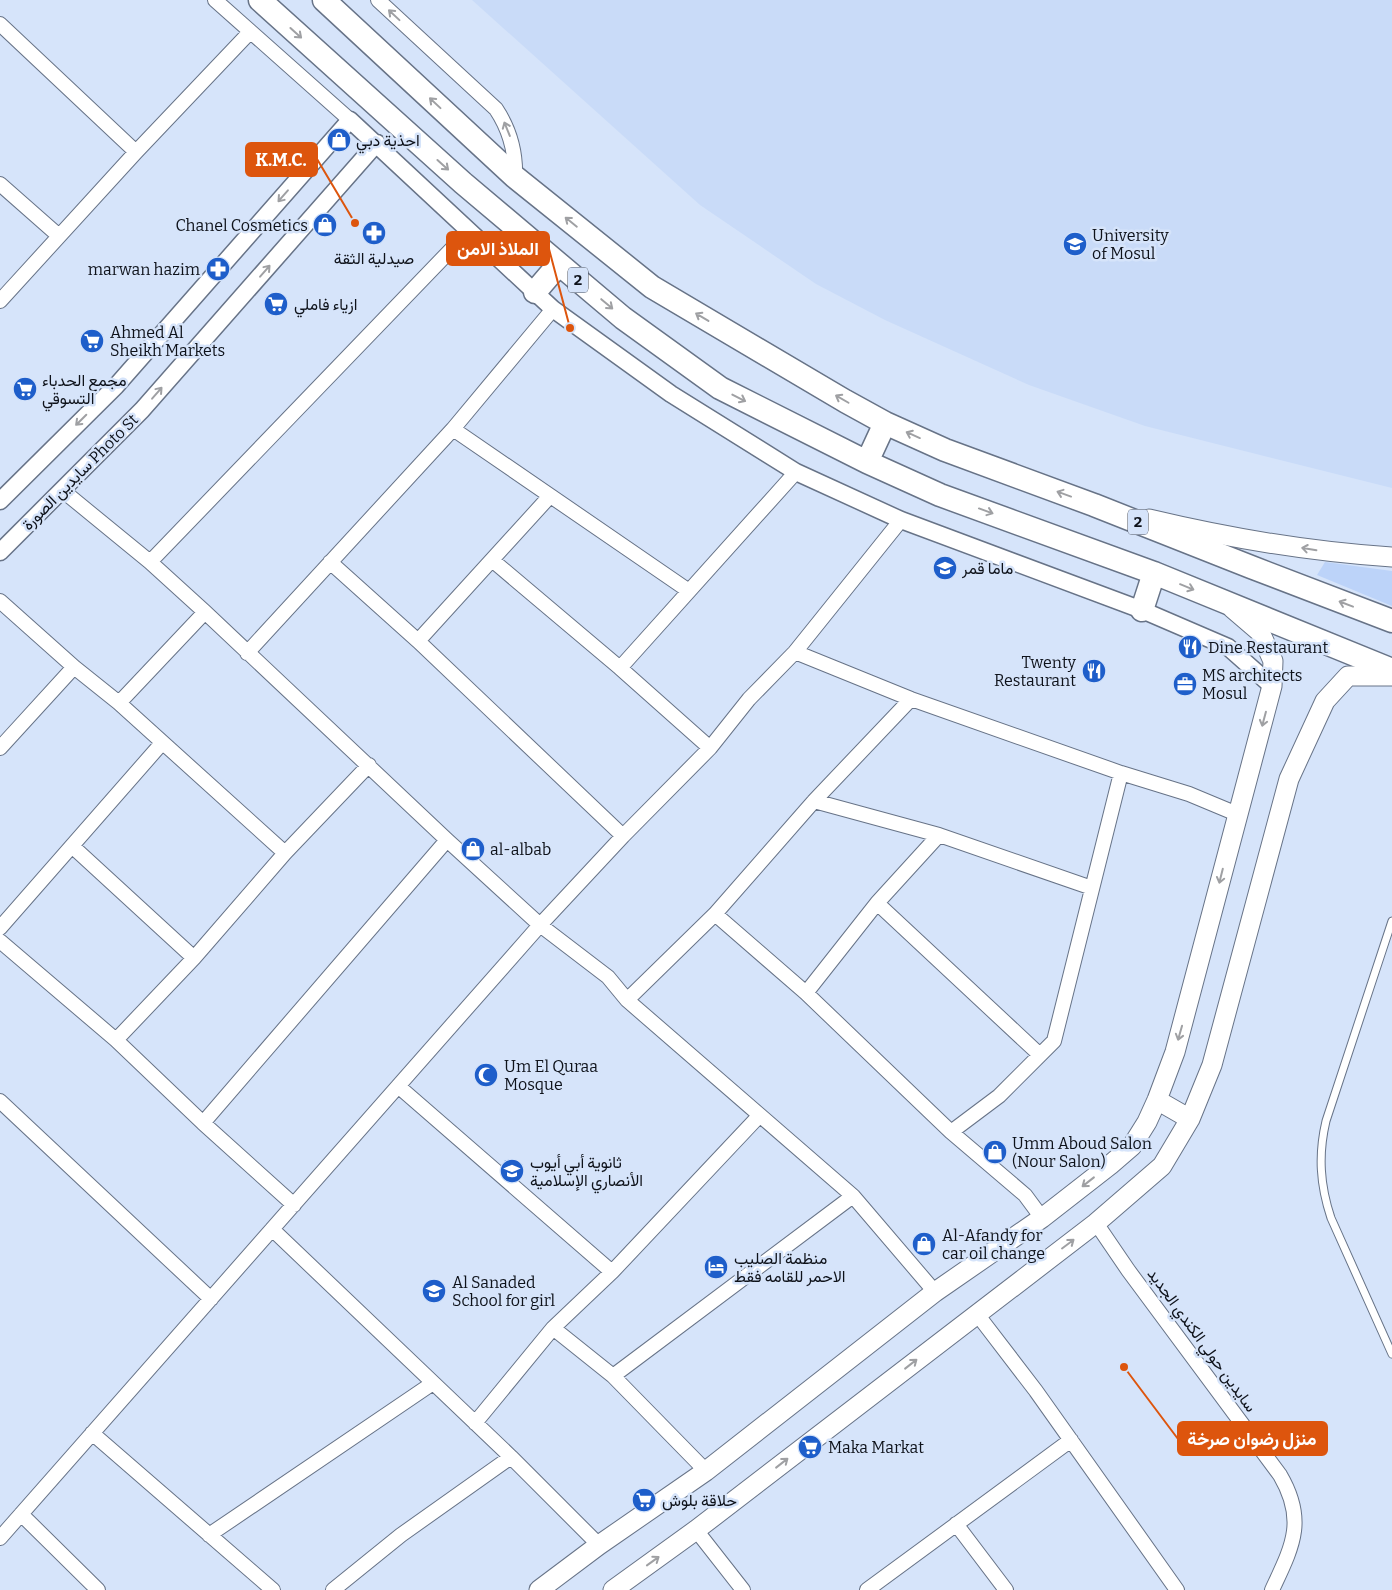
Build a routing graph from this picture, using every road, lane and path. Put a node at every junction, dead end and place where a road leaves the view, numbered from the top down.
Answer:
1 (215, 0) edge
2 (260, 0) edge
3 (324, 0) edge
4 (378, 0) edge
5 (0, 24) edge
6 (250, 32) junction
7 (350, 120) junction
8 (378, 143) junction
9 (136, 152) junction
10 (515, 177) junction
11 (0, 184) edge
12 (469, 231) junction
13 (59, 236) junction
14 (560, 264) junction
15 (535, 292) junction
16 (0, 301) edge
17 (553, 310) junction
18 (885, 423) junction
19 (453, 429) junction
20 (867, 462) junction
21 (796, 472) junction
22 (62, 490) junction
23 (550, 496) junction
24 (0, 501) edge
25 (1094, 505) junction
26 (900, 520) junction
27 (0, 552) edge
28 (1392, 557) edge
29 (492, 560) junction
30 (150, 562) junction
31 (330, 562) junction
32 (1154, 574) junction
33 (689, 591) junction
34 (0, 601) edge
35 (1226, 602) junction
36 (1142, 610) junction
37 (205, 612) junction
38 (1392, 621) edge
39 (418, 641) junction
40 (247, 652) junction
41 (795, 652) junction
42 (74, 666) junction
43 (620, 668) junction
44 (1392, 670) edge
45 (1392, 676) edge
46 (1272, 686) junction
47 (911, 699) junction
48 (119, 703) junction
49 (162, 743) junction
50 (0, 748) edge
51 (710, 748) junction
52 (368, 765) junction
53 (1121, 773) junction
54 (814, 801) junction
55 (1237, 814) junction
56 (939, 835) junction
57 (623, 836) junction
58 (447, 840) junction
59 (72, 846) junction
60 (285, 853) junction
61 (1092, 888) junction
62 (877, 903) junction
63 (715, 914) junction
64 (1392, 921) edge
65 (540, 925) junction
66 (0, 928) edge
67 (0, 941) edge
68 (194, 958) junction
69 (806, 993) junction
70 (627, 1000) junction
71 (116, 1040) junction
72 (1040, 1055) junction
73 (398, 1086) junction
74 (0, 1100) edge
75 (1157, 1100) junction
76 (759, 1116) junction
77 (1190, 1119) junction
78 (203, 1123) junction
79 (951, 1132) junction
80 (853, 1196) junction
81 (294, 1204) junction
82 (1042, 1218) junction
83 (1096, 1223) junction
84 (272, 1230) junction
85 (612, 1272) junction
86 (935, 1292) junction
87 (210, 1299) junction
88 (977, 1314) junction
89 (553, 1328) junction
90 (1392, 1354) edge
91 (613, 1376) junction
92 (433, 1383) junction
93 (475, 1423) junction
94 (92, 1433) junction
95 (1071, 1440) junction
96 (511, 1457) junction
97 (706, 1472) junction
98 (21, 1514) junction
99 (956, 1524) junction
100 (696, 1530) junction
101 (209, 1535) junction
102 (0, 1538) edge
103 (600, 1545) junction
104 (98, 1590) edge
105 (273, 1590) edge
106 (333, 1590) edge
107 (539, 1590) edge
108 (614, 1590) edge
109 (743, 1590) edge
110 (867, 1590) edge
111 (1006, 1590) edge
112 (1176, 1590) edge
113 (1272, 1590) edge

1 - 6 street
2 -> 14 highway, 2
10 -> 3 highway, 2
10 -> 4 street
5 - 9 street
6 - 7 street
6 - 9 street
7 - 8 street
7 -> 24 street
8 - 12 street
22 -> 8 street, سايدين الصورة Photo St
9 - 13 street
18 -> 10 highway, 2
11 - 13 street
12 - 15 street
12 - 30 street
13 - 16 street
14 - 15 highway
14 -> 20 highway, 2
15 - 17 street
17 - 19 street
17 - 21 street
18 - 20 highway
25 -> 18 highway, 2
19 - 23 street
19 - 31 street
20 -> 32 highway, 2
21 - 26 street
21 - 33 street
22 - 27 street, سايدين الصورة Photo St
22 - 30 street
23 - 29 street
23 - 33 street
28 -> 25 main road
38 -> 25 highway, 2
26 - 36 street
26 - 41 street
29 - 39 street
29 - 43 street
30 - 37 street
31 - 39 street
31 - 40 street
32 -> 35 highway, 2
32 - 36 highway
33 - 43 street
34 - 42 street
35 - 44 highway, 2
35 - 46 main road
36 - 46 street
37 - 40 street
37 - 48 street
39 - 57 street
40 - 52 street
41 - 47 street
41 - 51 street
42 - 48 street
42 - 50 street
43 - 51 street
45 - 77 main road
46 -> 55 main road
47 - 53 street
47 - 54 street
48 - 49 street
49 - 59 street
49 - 60 street
51 - 57 street
52 - 58 street
52 - 60 street
53 - 55 street
53 - 61 street
54 - 56 street
54 - 63 street
55 -> 75 main road
56 - 61 street
56 - 62 street
57 - 65 street
58 - 65 street
58 - 78 street
59 - 66 street
59 - 68 street
60 - 68 street
61 - 72 street
62 - 69 street
62 - 72 street
63 - 69 street
63 - 70 street
64 - 90 lane
65 - 70 street
65 - 73 street
67 - 71 street
68 - 71 street
69 - 79 street
70 - 76 street
71 - 78 street
72 - 79 street
73 - 81 street
73 - 85 street
74 - 87 street
75 - 77 main road
75 -> 82 main road
76 - 80 street
76 - 85 street
77 - 83 main road
78 - 81 street
79 - 82 street
80 - 86 street
80 - 91 street
81 - 84 street
82 - 86 main road
88 -> 83 main road
83 - 113 street, سايدين حولي الكندي الجديد
84 - 87 street
84 - 92 street
85 - 89 street
86 - 97 main road
87 - 94 street
88 - 95 street
100 -> 88 main road
89 - 91 street
89 - 93 street
91 - 97 street
92 - 93 street
92 - 101 street
93 - 96 street
94 - 98 street
94 - 101 street
95 - 99 street
95 - 112 street
96 - 103 street
96 - 106 street
97 - 103 main road
98 - 102 street
98 - 104 street
99 - 110 street
99 - 111 street
108 -> 100 main road
100 - 109 street
101 - 105 street
103 - 107 main road

